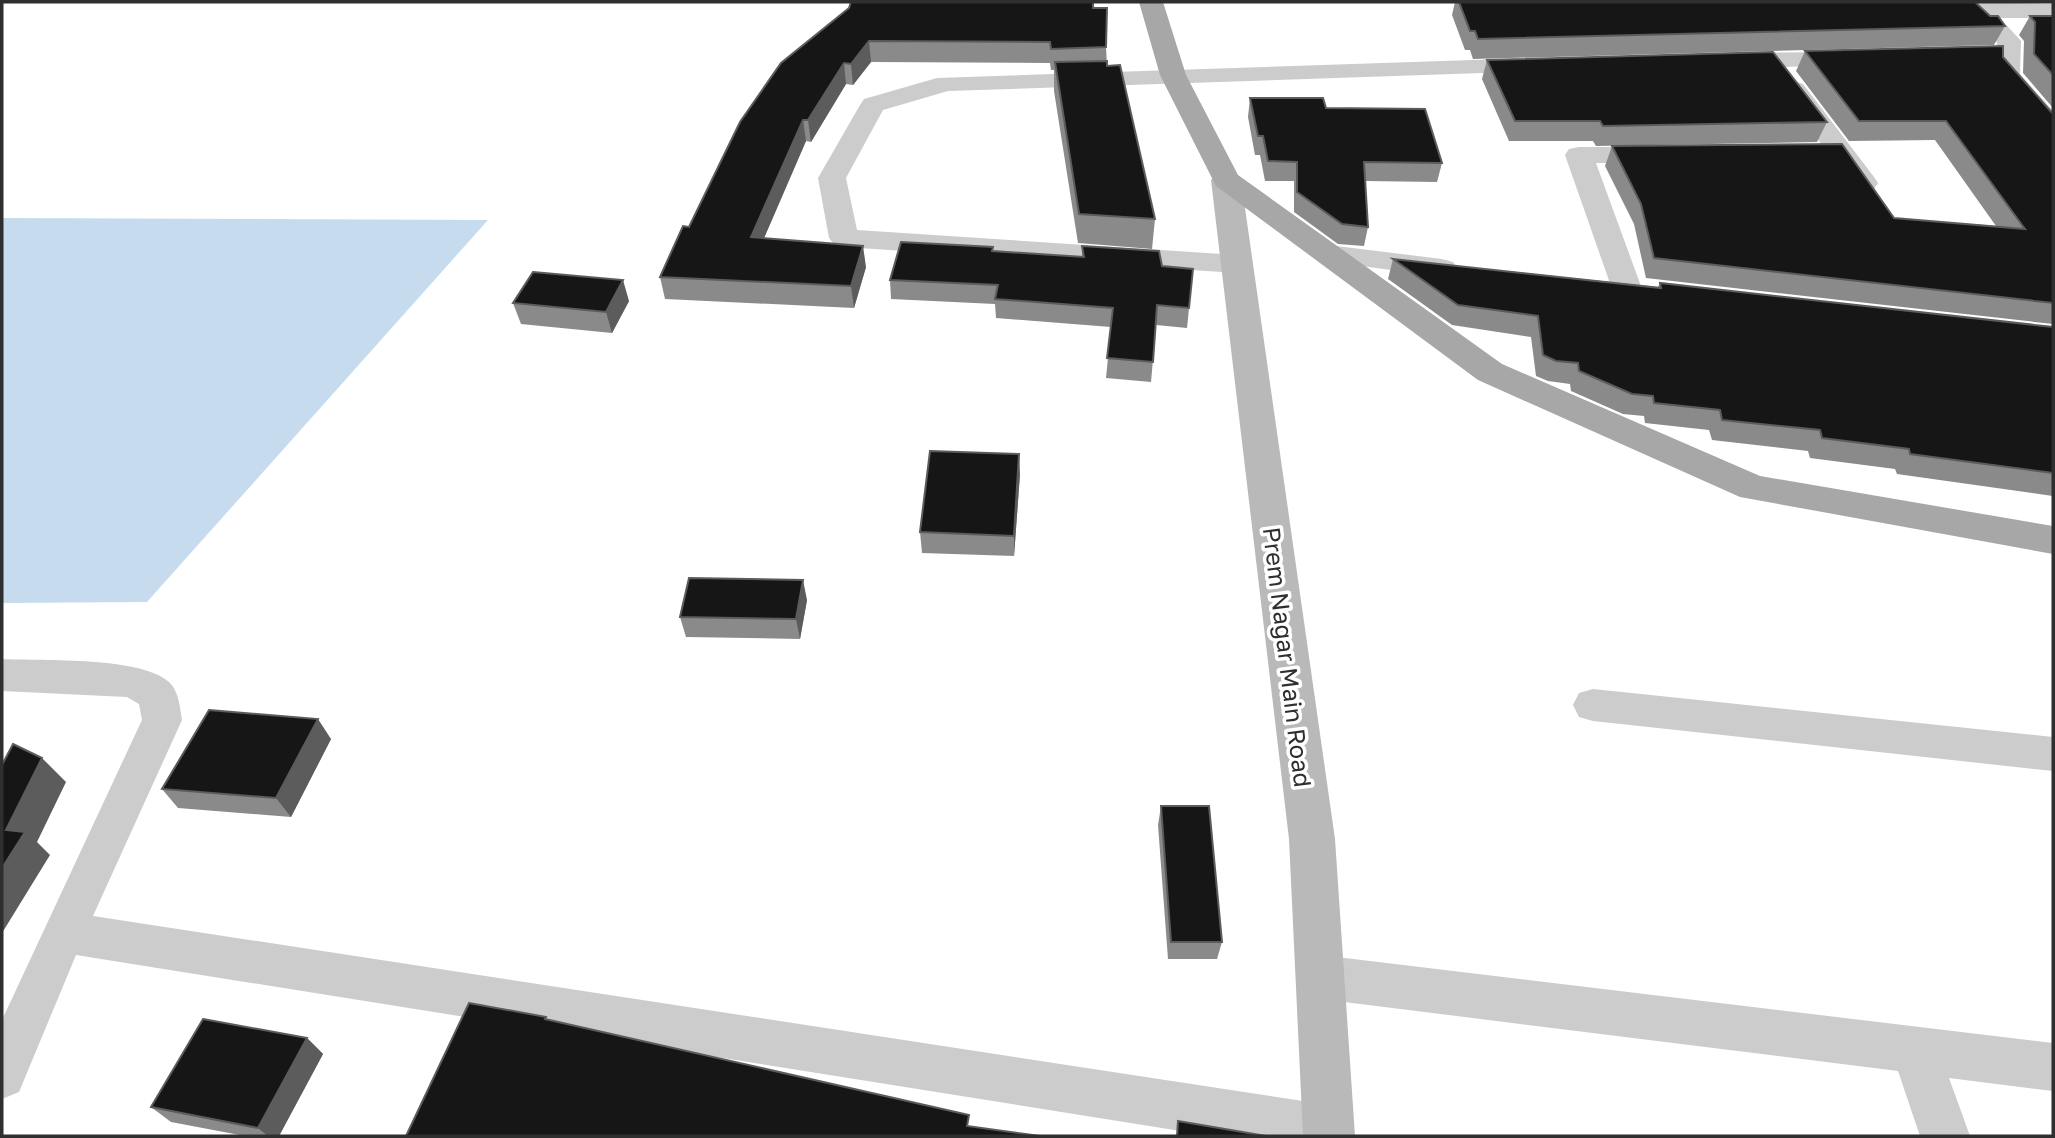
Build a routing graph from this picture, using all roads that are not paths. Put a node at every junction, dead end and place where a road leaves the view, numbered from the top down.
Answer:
1 (1152, 2) edge
2 (1975, 7) edge
3 (2053, 11) edge
4 (1981, 55) edge
5 (2008, 55) junction
6 (1870, 58) edge
7 (1772, 60) junction
8 (1703, 62) edge
9 (1563, 65) edge
10 (1173, 75) junction
11 (2053, 127) edge
12 (1814, 153) edge
13 (1842, 153) junction
14 (1689, 154) edge
15 (1226, 180) junction
16 (1867, 187) edge
17 (1328, 254) junction
18 (1237, 264) junction
19 (1464, 270) edge
20 (1627, 289) edge
21 (2053, 540) edge
22 (2, 675) edge
23 (1592, 705) dead end
24 (2053, 754) edge
25 (63, 932) junction
26 (1320, 977) junction
27 (1915, 1050) junction
28 (2053, 1067) edge
29 (2, 1075) edge
30 (1329, 1133) edge
31 (1945, 1136) edge

1 - 10 main road
2 - 3 street
2 - 5 street
4 - 5 street
5 - 11 street
6 - 7 street
7 - 8 street
7 - 13 street
9 - 10 street
10 - 15 main road
10 - 18 street
12 - 13 street
13 - 16 street
14 - 20 street
15 - 17 main road
15 - 18 street, Prem Nagar Main Road
17 - 19 street
17 - 21 main road
18 - 26 street, Prem Nagar Main Road
22 - 25 street
23 - 24 street
25 - 29 street
25 - 30 street
26 - 27 street
26 - 30 street, Prem Nagar Main Road
27 - 28 street
27 - 31 street

